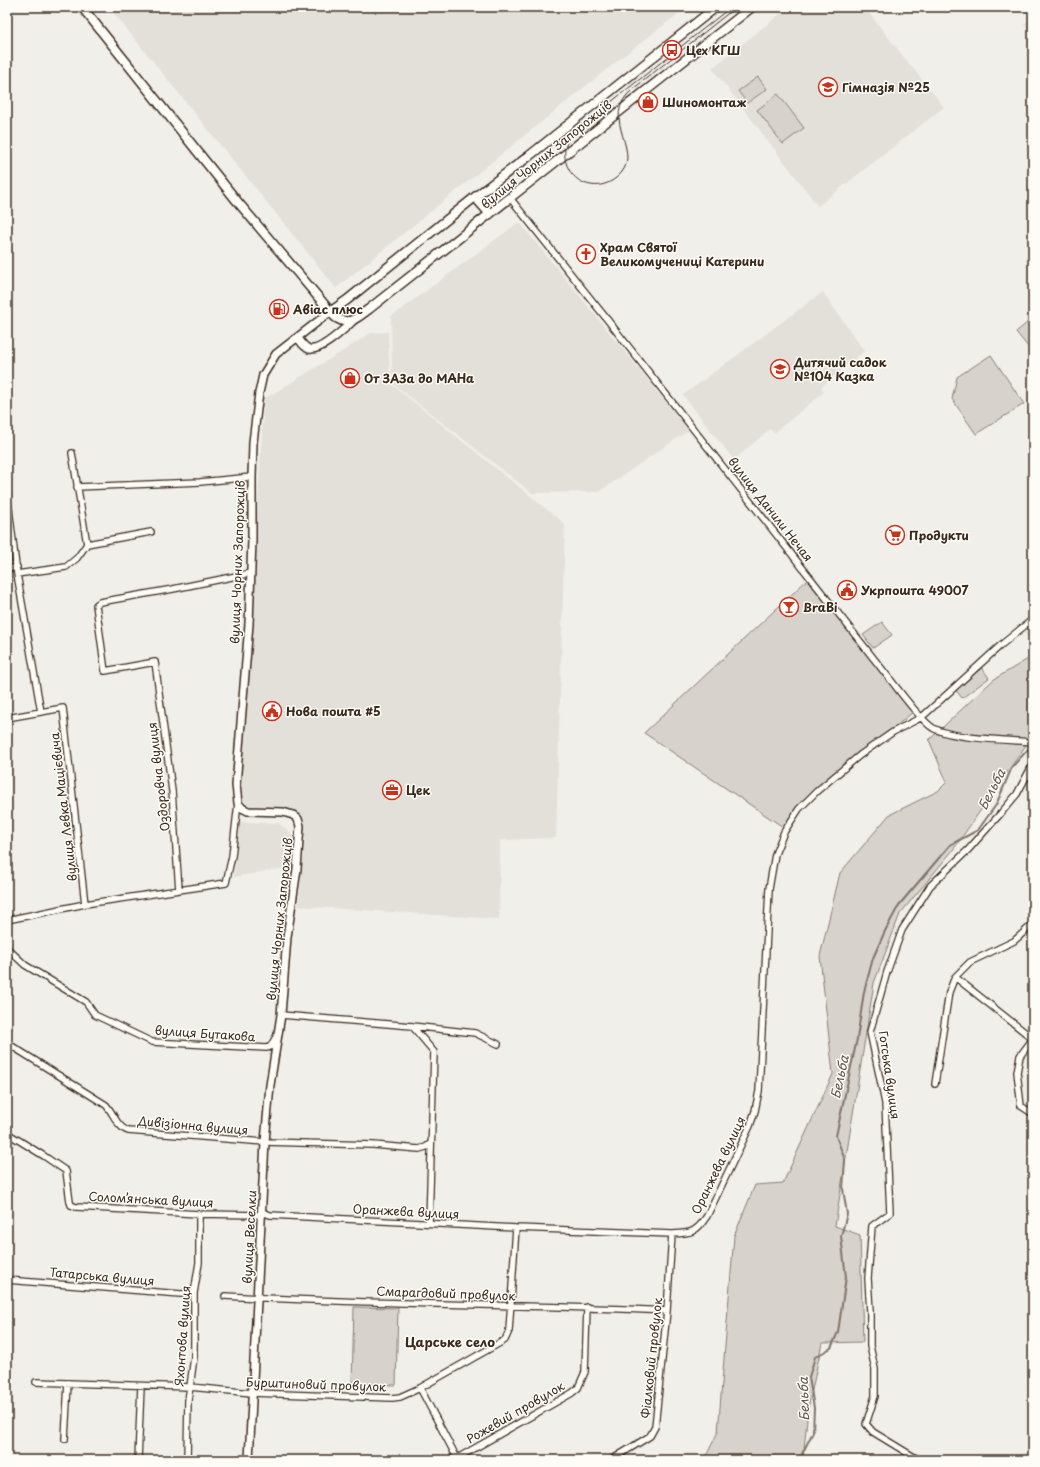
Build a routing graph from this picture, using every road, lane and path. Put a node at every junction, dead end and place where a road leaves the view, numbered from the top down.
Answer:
1 (82, 7) edge
2 (716, 7) edge
3 (752, 7) edge
4 (475, 197) junction
5 (510, 198) junction
6 (490, 214) junction
7 (330, 312) junction
8 (354, 320) junction
9 (298, 338) junction
10 (72, 453) dead end
11 (252, 476) junction
12 (77, 487) junction
13 (7, 492) edge
14 (151, 532) dead end
15 (87, 544) junction
16 (17, 567) junction
17 (7, 568) edge
18 (251, 573) junction
19 (17, 574) junction
20 (1033, 619) edge
21 (42, 712) junction
22 (922, 717) junction
23 (7, 718) edge
24 (1033, 742) edge
25 (1033, 764) edge
26 (1030, 777) edge
27 (238, 803) junction
28 (179, 890) junction
29 (85, 904) junction
30 (7, 920) edge
31 (1033, 924) edge
32 (7, 948) edge
33 (955, 977) junction
34 (281, 1015) junction
35 (412, 1026) junction
36 (278, 1033) junction
37 (1032, 1040) edge
38 (7, 1043) edge
39 (498, 1044) dead end
40 (935, 1084) dead end
41 (1033, 1114) edge
42 (7, 1133) edge
43 (265, 1142) junction
44 (430, 1144) junction
45 (199, 1214) junction
46 (262, 1214) junction
47 (429, 1223) junction
48 (516, 1228) junction
49 (672, 1234) junction
50 (7, 1280) edge
51 (194, 1293) junction
52 (225, 1296) dead end
53 (257, 1298) junction
54 (510, 1306) junction
55 (588, 1307) junction
56 (667, 1311) junction
57 (36, 1382) dead end
58 (68, 1383) junction
59 (141, 1386) junction
60 (190, 1387) junction
61 (420, 1388) junction
62 (252, 1393) junction
63 (65, 1439) dead end
64 (456, 1459) edge
65 (138, 1460) edge
66 (187, 1460) edge
67 (249, 1460) edge
68 (611, 1460) edge
69 (919, 1460) edge

1 - 7 main road
2 - 4 main road, вулиця Чорних Запорожців
3 - 5 main road, вулиця Чорних Запорожців
4 - 6 main road
4 - 7 main road, вулиця Чорних Запорожців
5 - 6 main road, вулиця Чорних Запорожців
5 - 22 street, вулиця Данили Нечая
6 - 8 main road, вулиця Чорних Запорожців
7 - 8 main road
7 - 9 street, вулиця Чорних Запорожців
8 - 9 street, вулиця Чорних Запорожців
9 - 11 street, вулиця Чорних Запорожців
10 - 12 street
11 - 12 street
11 - 18 street, вулиця Чорних Запорожців
12 - 15 street
13 - 16 street
14 - 15 street
15 - 19 street
16 - 17 street
16 - 19 street
18 - 27 street, вулиця Чорних Запорожців
18 - 28 street, Оздоровча вулиця
19 - 21 street
20 - 22 street
21 - 23 street
21 - 29 street, вулиця Левка Мацієвича
22 - 24 street, вулиця Данили Нечая
22 - 49 street, Оранжева вулиця
25 - 26 street, Готська вулиця
26 - 69 street, Готська вулиця
27 - 28 street, вулиця Чорних Запорожців
27 - 34 street, вулиця Чорних Запорожців
28 - 29 street
29 - 30 street
31 - 33 street
32 - 36 street, вулиця Бутакова
33 - 37 street
33 - 40 street
34 - 35 street
34 - 36 street, вулиця Веселки
35 - 39 street
35 - 44 street
36 - 43 street, вулиця Веселки
37 - 41 street
38 - 43 street, Дивізіонна вулиця
42 - 45 street, Соломʼянська вулиця
43 - 44 street
43 - 46 street, вулиця Веселки
44 - 47 street
45 - 46 street, Соломʼянська вулиця
45 - 51 street, Яхонтова вулиця
46 - 47 street, Оранжева вулиця
46 - 53 street, вулиця Веселки
47 - 48 street, Оранжева вулиця
48 - 49 street, Оранжева вулиця
48 - 54 street, Бурштиновий провулок
49 - 56 street, Фіалковий провулок
50 - 51 street, Татарська вулиця
51 - 60 street, Яхонтова вулиця
52 - 53 street, Смарагдовий провулок
53 - 54 street, Смарагдовий провулок
53 - 62 street, вулиця Веселки
54 - 55 street, Смарагдовий провулок
54 - 61 street, Бурштиновий провулок
55 - 56 street, Смарагдовий провулок
55 - 64 street, Рожевий провулок
56 - 68 street, Фіалковий провулок
57 - 58 street, Бурштиновий провулок
58 - 59 street, Бурштиновий провулок
58 - 63 street
59 - 60 street, Бурштиновий провулок
59 - 65 street
60 - 62 street, Бурштиновий провулок
60 - 66 street, Яхонтова вулиця
61 - 62 street, Бурштиновий провулок
61 - 64 street
62 - 67 street, вулиця Веселки

